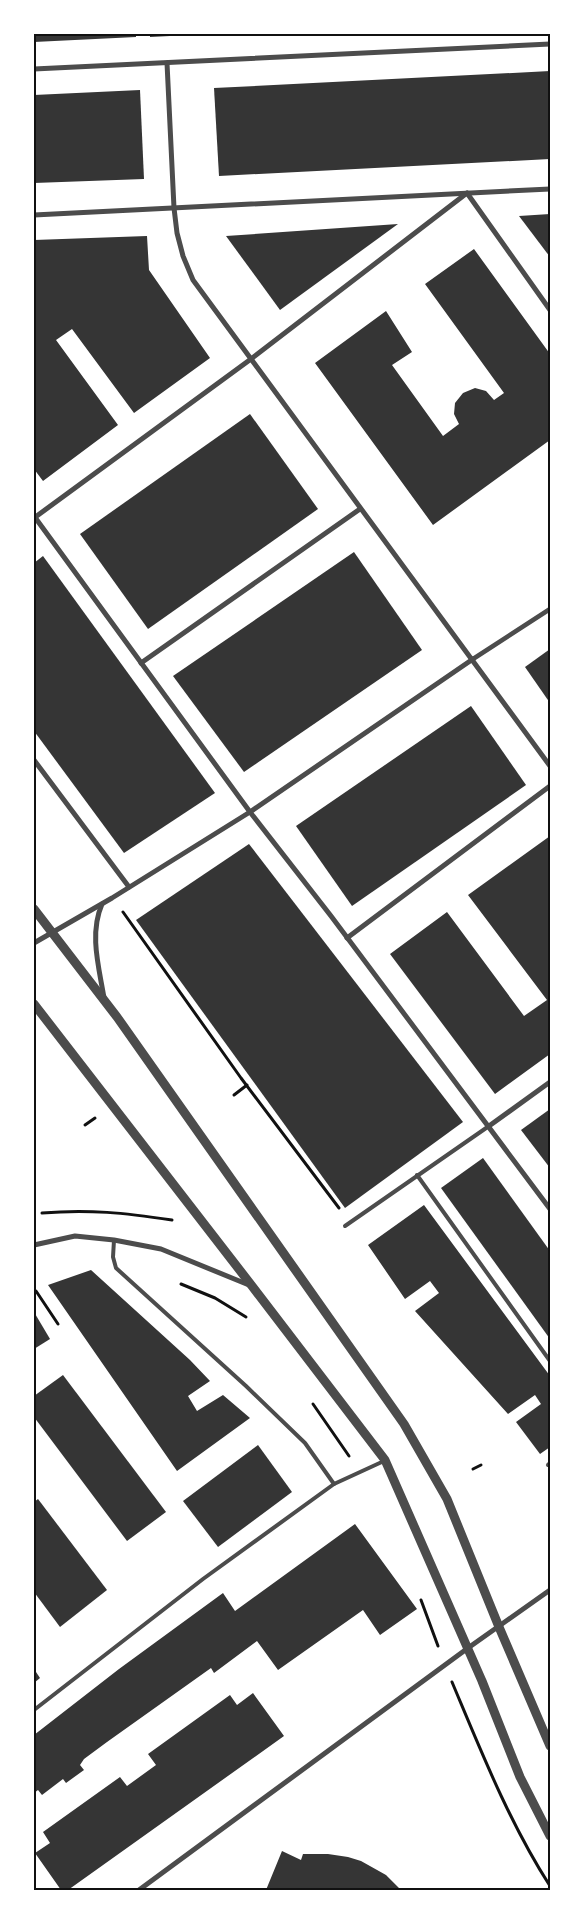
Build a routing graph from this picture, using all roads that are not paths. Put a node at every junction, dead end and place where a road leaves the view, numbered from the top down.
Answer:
1 (550, 44) edge
2 (167, 62) junction
3 (34, 69) edge
4 (550, 189) edge
5 (467, 193) junction
6 (174, 208) junction
7 (34, 215) edge
8 (550, 310) edge
9 (251, 359) junction
10 (360, 510) junction
11 (34, 517) edge
12 (550, 610) edge
13 (473, 659) junction
14 (141, 663) junction
15 (34, 760) edge
16 (550, 766) edge
17 (550, 786) edge
18 (250, 812) junction
19 (129, 887) junction
20 (102, 904) junction
21 (34, 909) edge
22 (52, 932) junction
23 (347, 938) junction
24 (34, 943) edge
25 (104, 1001) junction
26 (34, 1004) edge
27 (550, 1082) edge
28 (489, 1126) junction
29 (417, 1175) junction
30 (550, 1209) edge
31 (345, 1226) dead end
32 (114, 1240) junction
33 (34, 1245) edge
34 (252, 1286) junction
35 (550, 1360) edge
36 (385, 1460) junction
37 (334, 1484) junction
38 (550, 1590) edge
39 (498, 1627) junction
40 (468, 1648) junction
41 (34, 1710) edge
42 (550, 1746) edge
43 (550, 1836) edge
44 (139, 1890) edge

1 - 2 street
2 - 3 street
2 - 6 street
4 - 5 street
5 - 6 street
5 - 8 street
5 - 9 street
6 - 7 street
6 - 9 street
9 - 10 street
9 - 11 street
10 - 13 street
10 - 14 street
11 - 14 street
12 - 13 street
13 - 16 street
13 - 18 street
14 - 18 street
15 - 19 street
17 - 23 street
18 - 19 street
18 - 23 street
19 - 20 street
20 - 22 street
20 - 25 street
21 - 22 street
22 - 24 street
22 - 25 street
23 - 28 street
25 - 39 street
26 - 34 street
27 - 28 street
28 - 29 lane
28 - 30 street
29 - 31 lane
29 - 35 lane
32 - 33 street
32 - 34 street
32 - 37 lane
34 - 36 street
36 - 37 lane
36 - 40 street
37 - 41 lane
38 - 39 street
39 - 40 street
39 - 42 street
40 - 43 street
40 - 44 street

